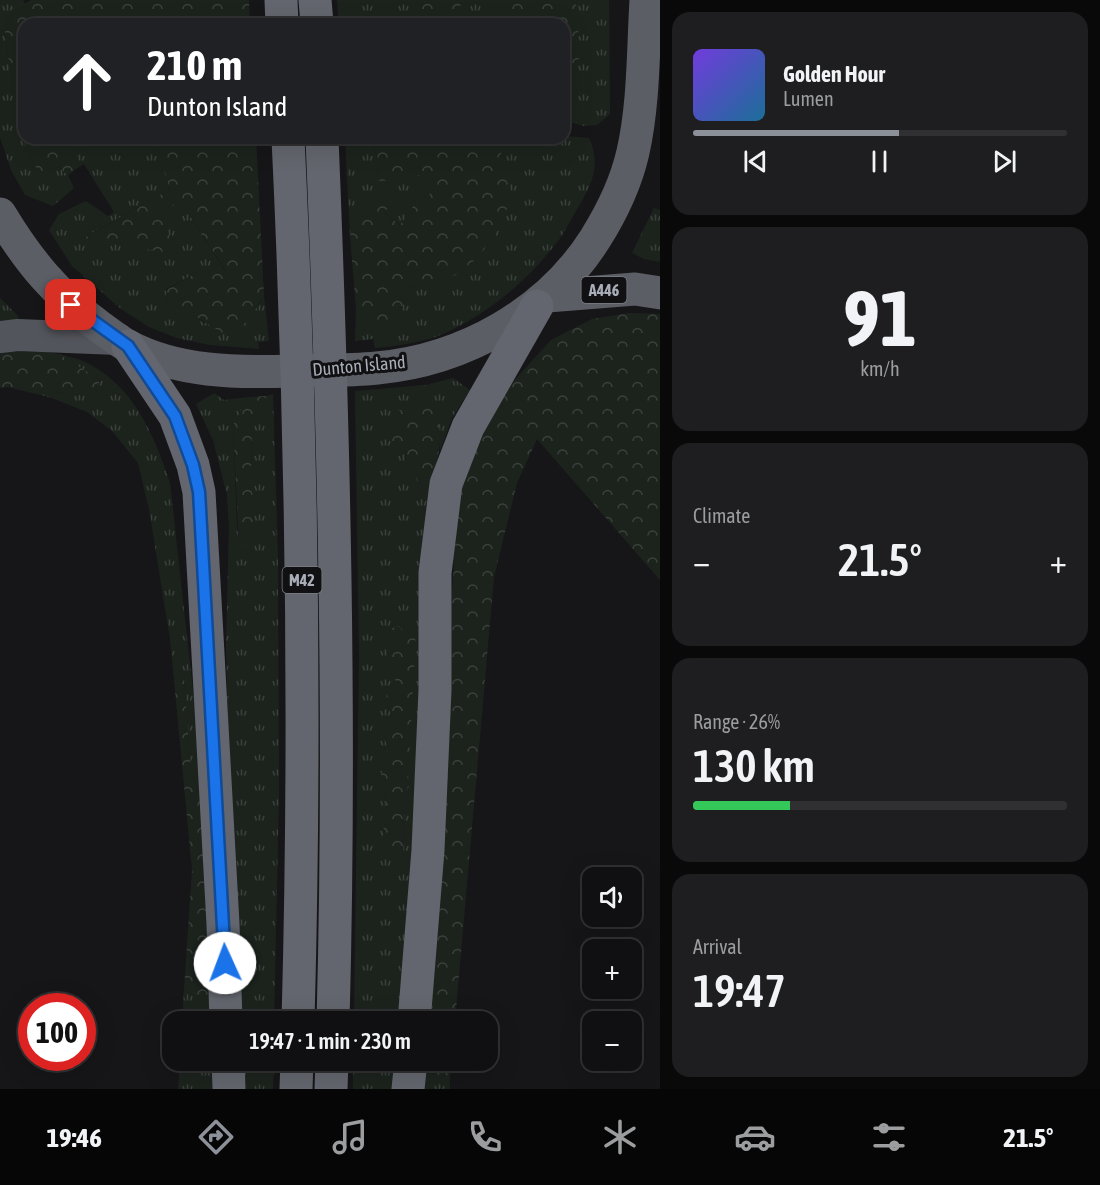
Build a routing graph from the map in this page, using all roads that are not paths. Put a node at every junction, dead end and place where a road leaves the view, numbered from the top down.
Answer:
1 (280, 0) edge
2 (315, 0) edge
3 (646, 0) edge
4 (655, 0) edge
5 (282, 18) edge
6 (316, 18) edge
7 (660, 24) edge
8 (288, 144) edge
9 (322, 144) edge
10 (0, 214) edge
11 (660, 293) edge
12 (542, 301) junction
13 (0, 337) edge
14 (123, 343) junction
15 (226, 1011) edge
16 (298, 1011) edge
17 (333, 1011) edge
18 (415, 1011) edge
19 (228, 1071) edge
20 (297, 1071) edge
21 (332, 1071) edge
22 (410, 1071) edge
23 (228, 1089) edge
24 (296, 1089) edge
25 (331, 1089) edge
26 (408, 1089) edge

1 - 5 highway
2 - 6 highway
3 - 12 highway, Dunton Island
4 - 7 highway
8 - 16 highway, M42
9 - 17 highway, M42
10 - 14 highway, Dunton Island
11 - 12 highway, A446
12 - 14 highway, Dunton Island
12 - 18 highway
13 - 14 main road
14 - 15 highway
19 - 23 highway
20 - 24 highway
21 - 25 highway
22 - 26 highway

